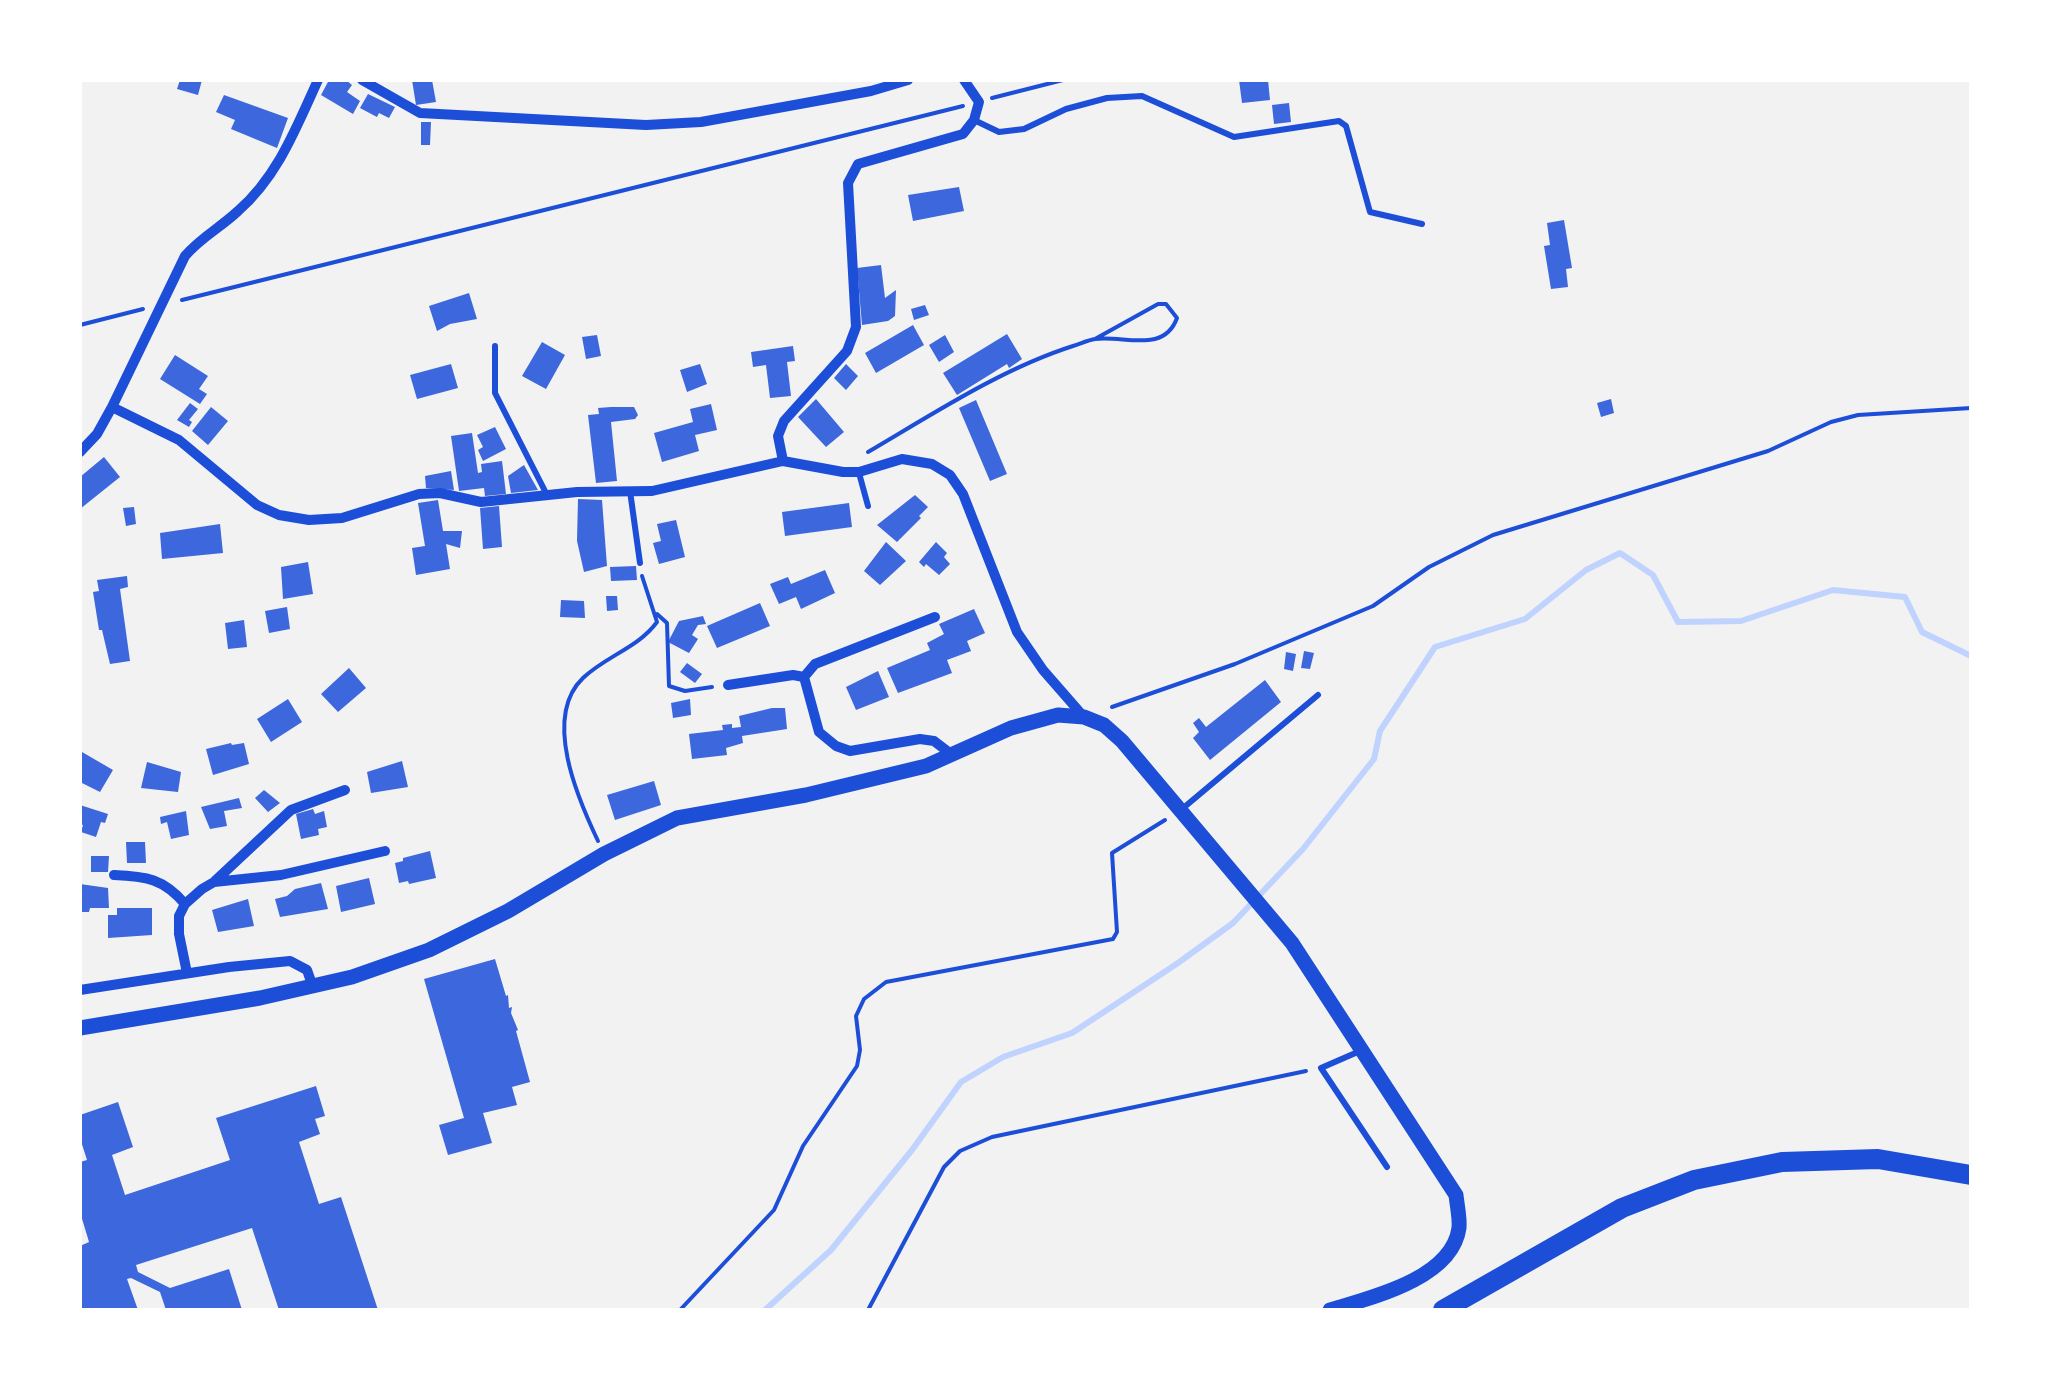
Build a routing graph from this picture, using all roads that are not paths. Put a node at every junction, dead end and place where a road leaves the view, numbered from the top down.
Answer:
1 (318, 80) edge
2 (362, 80) edge
3 (908, 80) edge
4 (964, 80) edge
5 (974, 120) junction
6 (1422, 224) dead end
7 (495, 346) dead end
8 (112, 407) junction
9 (80, 452) edge
10 (782, 462) junction
11 (854, 472) junction
12 (630, 491) junction
13 (547, 494) junction
14 (868, 506) dead end
15 (640, 562) road end
16 (935, 616) dead end
17 (804, 677) junction
18 (728, 685) road end
19 (1318, 696) dead end
20 (1084, 717) junction
21 (952, 754) junction
22 (345, 790) dead end
23 (1181, 810) junction
24 (385, 851) dead end
25 (114, 875) dead end
26 (214, 882) junction
27 (185, 904) junction
28 (188, 974) junction
29 (313, 987) junction
30 (80, 990) edge
31 (80, 1028) edge
32 (1361, 1050) junction
33 (1387, 1167) dead end
34 (1971, 1175) edge
35 (1330, 1310) edge
36 (1443, 1310) edge

1 - 8 street
2 - 3 street
4 - 5 street
5 - 6 lane
5 - 10 street
7 - 13 lane
8 - 9 street
8 - 13 street
10 - 11 street
10 - 12 street
11 - 14 lane
11 - 20 street
12 - 13 street
12 - 15 lane
16 - 17 street
17 - 18 street
17 - 21 street
19 - 23 lane
20 - 21 street
20 - 23 street
21 - 29 street
22 - 26 street
23 - 32 street
24 - 26 street
25 - 27 street
26 - 27 street
27 - 28 street
28 - 29 street
28 - 30 street
29 - 31 street
32 - 33 lane
32 - 35 street
34 - 36 main road

